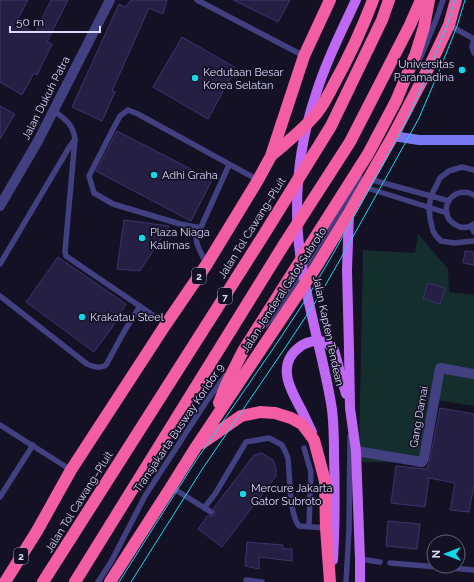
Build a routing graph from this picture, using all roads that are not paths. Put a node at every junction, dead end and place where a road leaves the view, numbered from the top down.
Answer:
1 (110, 0) edge
2 (197, 0) edge
3 (330, 0) edge
4 (356, 0) edge
5 (373, 0) edge
6 (389, 0) edge
7 (421, 0) edge
8 (429, 0) edge
9 (442, 0) edge
10 (456, 0) edge
11 (448, 25) junction
12 (474, 39) edge
13 (474, 53) edge
14 (304, 56) junction
15 (54, 111) junction
16 (393, 136) junction
17 (75, 139) junction
18 (474, 140) edge
19 (271, 156) junction
20 (229, 165) junction
21 (474, 170) edge
22 (258, 180) junction
23 (367, 183) junction
24 (474, 195) edge
25 (431, 196) junction
26 (448, 202) junction
27 (0, 206) edge
28 (429, 207) junction
29 (349, 213) junction
30 (447, 213) junction
31 (201, 228) junction
32 (473, 228) edge
33 (474, 241) edge
34 (0, 264) edge
35 (207, 264) junction
36 (0, 296) edge
37 (140, 306) junction
38 (166, 324) junction
39 (243, 351) junction
40 (474, 374) edge
41 (350, 408) junction
42 (0, 425) edge
43 (206, 432) junction
44 (314, 440) junction
45 (33, 445) junction
46 (196, 447) junction
47 (304, 448) dead end
48 (356, 451) junction
49 (71, 470) junction
50 (171, 487) junction
51 (0, 497) edge
52 (349, 504) junction
53 (204, 508) junction
54 (211, 512) dead end
55 (309, 526) junction
56 (326, 528) junction
57 (360, 555) junction
58 (380, 562) dead end
59 (390, 563) dead end
60 (474, 570) edge
61 (246, 580) dead end
62 (103, 581) edge
63 (346, 581) edge
64 (5, 582) edge
65 (43, 582) edge
66 (75, 582) edge
67 (262, 582) edge
68 (331, 582) edge
69 (360, 582) edge

1 - 15 street, Jalan Dukuh Patra
2 - 14 lane
3 - 14 highway, 2
4 - 68 main road, Jalan Kapten Tendean
5 - 19 highway
6 - 65 highway, Jalan Tol Cawang–Pluit / 7
7 - 66 highway, 7
8 - 39 highway
9 - 39 lane, Transjakarta Busway Koridor 9
10 - 11 highway, Jalan Jenderal Gatot Subroto
11 - 12 lane
11 - 16 highway, Jalan Jenderal Gatot Subroto
12 - 13 lane
14 - 19 highway, 2
15 - 17 lane
15 - 27 street, Jalan Dukuh Patra
16 - 18 street
16 - 23 highway, Jalan Jenderal Gatot Subroto
17 - 34 lane
17 - 37 lane
19 - 22 highway, 2
20 - 22 lane
20 - 31 lane
20 - 31 lane
21 - 25 lane
22 - 35 highway, 2
23 - 25 lane
23 - 28 lane
23 - 29 highway, Jalan Jenderal Gatot Subroto
24 - 26 lane
25 - 26 lane
25 - 28 lane
26 - 30 lane
28 - 30 lane
28 - 33 lane
29 - 41 main road, Jalan Kapten Tendean
29 - 43 highway, Jalan Jenderal Gatot Subroto
30 - 32 lane
31 - 35 lane
35 - 38 highway, 2
36 - 37 lane
37 - 38 lane
38 - 49 highway, 2
39 - 43 highway
39 - 62 lane, Transjakarta Busway Koridor 9
40 - 48 street, Gang Damai
41 - 44 main road
41 - 48 main road, Jalan Kapten Tendean
41 - 52 lane
42 - 45 lane
43 - 46 highway, Jalan Jenderal Gatot Subroto
44 - 46 highway
44 - 56 highway
45 - 49 lane
45 - 51 lane
46 - 50 highway, Jalan Jenderal Gatot Subroto
47 - 55 lane
48 - 57 main road, Jalan Kapten Tendean
49 - 64 highway, 2
50 - 53 lane
50 - 62 highway, Jalan Jenderal Gatot Subroto
52 - 57 lane
52 - 63 lane
53 - 54 lane
53 - 55 lane
55 - 56 lane
56 - 68 highway
57 - 58 lane
57 - 69 main road, Jalan Kapten Tendean
59 - 60 lane
61 - 67 lane

